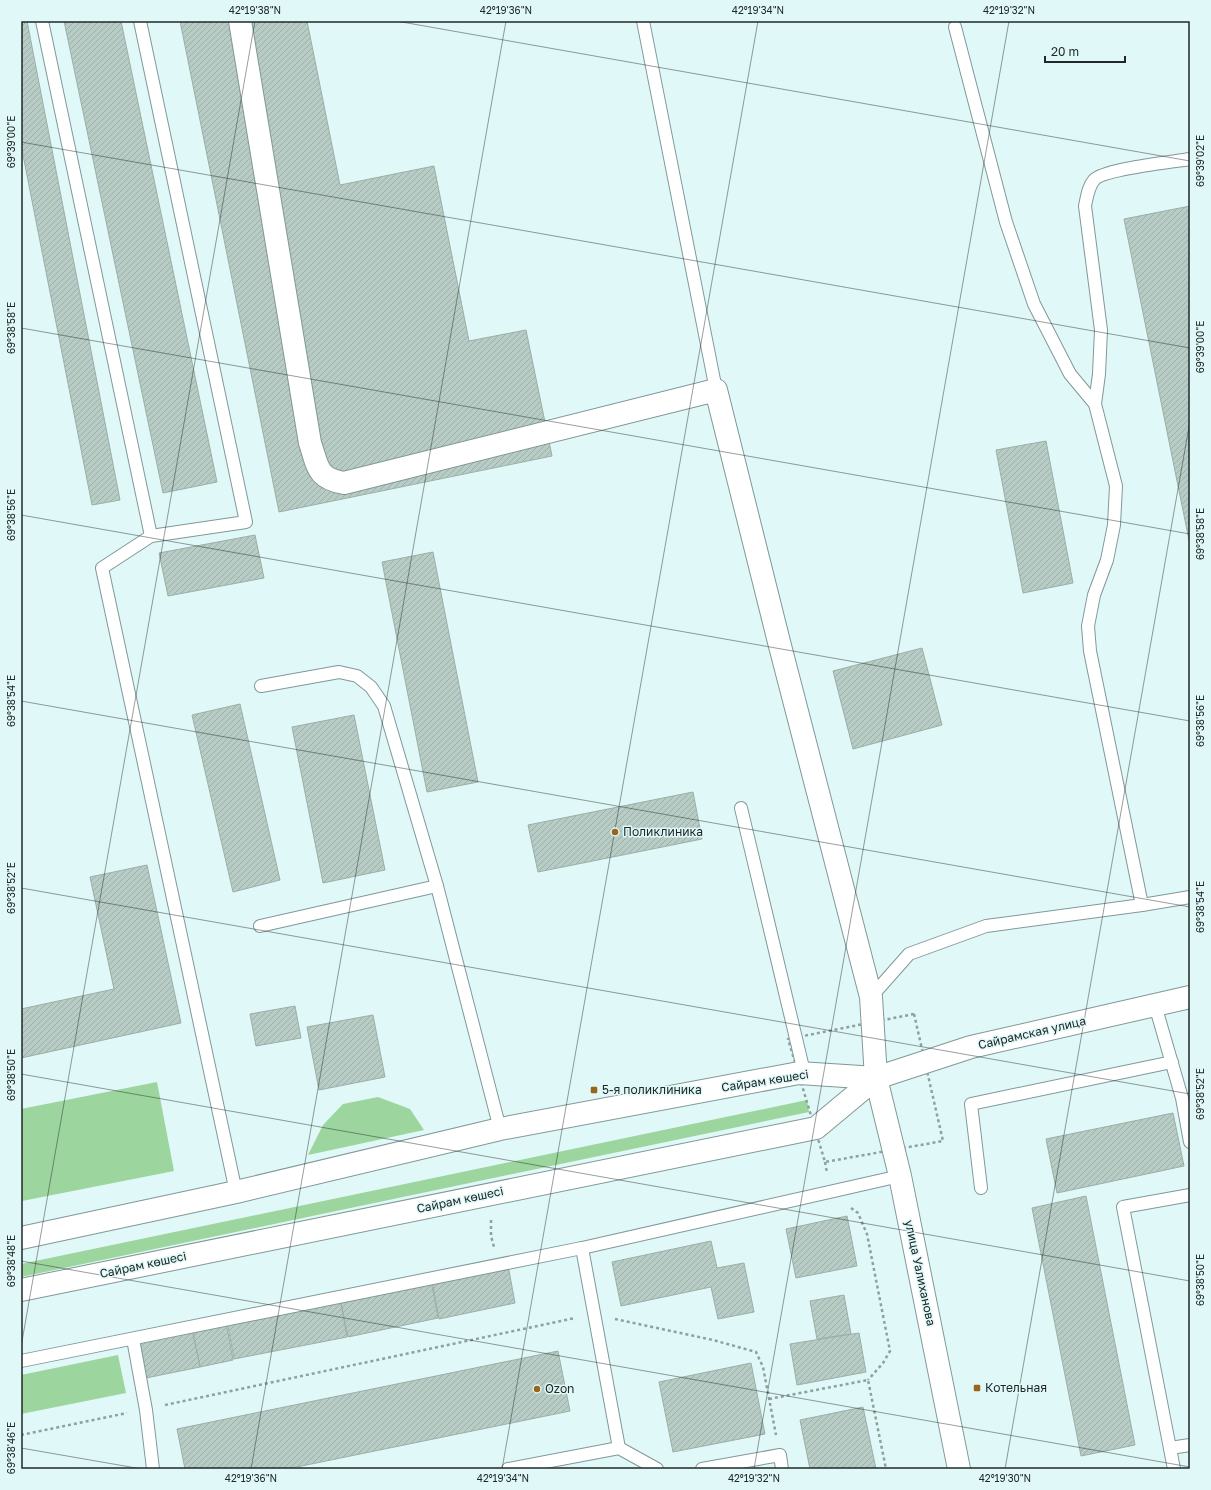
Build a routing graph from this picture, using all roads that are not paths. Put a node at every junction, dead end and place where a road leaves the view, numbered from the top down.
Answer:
1 (42, 21) edge
2 (140, 21) edge
3 (240, 21) edge
4 (643, 21) edge
5 (955, 27) dead end
6 (1190, 159) edge
7 (716, 390) junction
8 (1095, 404) junction
9 (152, 536) junction
10 (261, 686) dead end
11 (741, 808) dead end
12 (437, 886) junction
13 (1190, 897) edge
14 (1142, 905) junction
15 (260, 926) dead end
16 (871, 997) junction
17 (1190, 997) edge
18 (1154, 1005) junction
19 (1172, 1062) junction
20 (804, 1072) junction
21 (876, 1078) junction
22 (1186, 1098) edge
23 (500, 1129) junction
24 (1190, 1142) edge
25 (900, 1176) junction
26 (981, 1188) dead end
27 (236, 1192) junction
28 (1190, 1195) edge
29 (21, 1238) edge
30 (582, 1248) junction
31 (21, 1290) edge
32 (134, 1339) junction
33 (21, 1361) edge
34 (1190, 1445) edge
35 (619, 1448) junction
36 (1170, 1448) junction
37 (154, 1469) edge
38 (508, 1469) edge
39 (657, 1469) edge
40 (702, 1469) edge
41 (782, 1469) edge
42 (959, 1469) edge
43 (1174, 1469) edge

1 - 9 lane
2 - 9 lane
3 - 7 main road
4 - 7 lane
5 - 8 lane
6 - 8 lane
7 - 16 main road, улица Уалиханова
8 - 14 lane
9 - 27 lane
10 - 12 lane
11 - 20 lane
12 - 15 lane
12 - 23 lane
13 - 14 lane
14 - 16 lane
16 - 21 main road, улица Уалиханова
17 - 18 main road, Сайрамская улица
18 - 19 lane
18 - 21 main road, Сайрамская улица
19 - 22 lane
19 - 26 lane
20 - 21 main road, Сайрам көшесі
20 - 23 main road, Сайрам көшесі
21 - 25 main road, улица Уалиханова
21 - 31 main road, Сайрам көшесі
22 - 24 lane
23 - 27 main road, Сайрам көшесі
25 - 30 lane
25 - 42 main road, улица Уалиханова
27 - 29 main road, Сайрам көшесі
28 - 36 lane
30 - 32 lane
30 - 35 lane
32 - 33 lane
32 - 37 lane
34 - 36 lane
35 - 38 lane
35 - 39 lane
36 - 43 lane
40 - 41 lane

